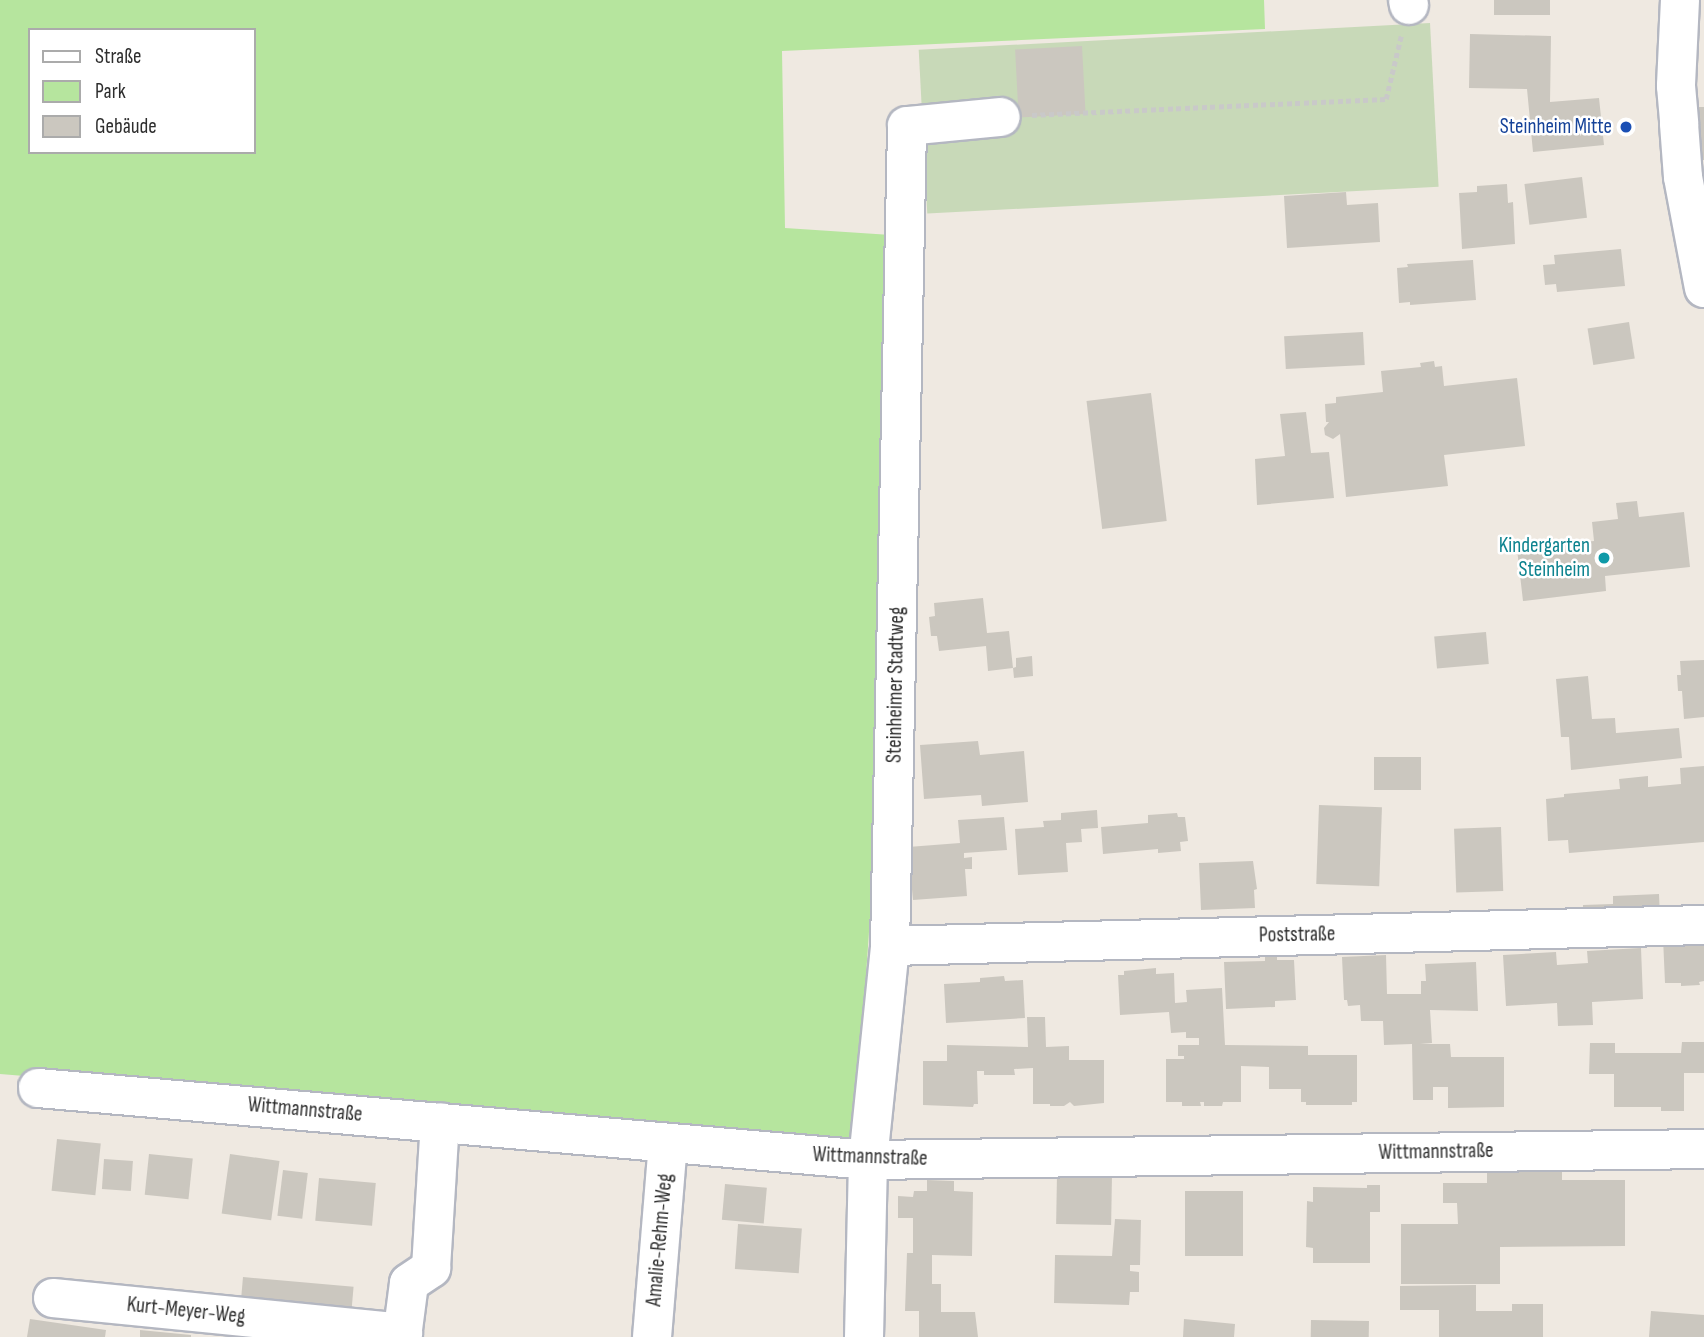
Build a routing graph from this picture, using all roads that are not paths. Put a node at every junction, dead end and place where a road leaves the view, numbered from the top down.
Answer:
1 (1680, 0) edge
2 (1001, 117) road end
3 (1694, 176) edge
4 (1704, 288) edge
5 (1704, 925) edge
6 (890, 946) junction
7 (38, 1088) dead end
8 (440, 1122) junction
9 (667, 1144) junction
10 (1704, 1149) edge
11 (868, 1160) junction
12 (52, 1298) dead end
13 (403, 1335) edge
14 (652, 1337) edge
15 (864, 1337) edge

1 - 3 street
2 - 6 street, Steinheimer Stadtweg
3 - 4 street
5 - 6 street, Poststraße
6 - 11 street, Steinheimer Stadtweg
7 - 8 street, Wittmannstraße
8 - 9 street, Wittmannstraße
8 - 13 street, Kurt-Meyer-Weg
9 - 11 street, Wittmannstraße
9 - 14 street, Amalie-Rehm-Weg
10 - 11 street, Wittmannstraße
11 - 15 street, Steinheimer Stadtweg
12 - 13 street, Kurt-Meyer-Weg

